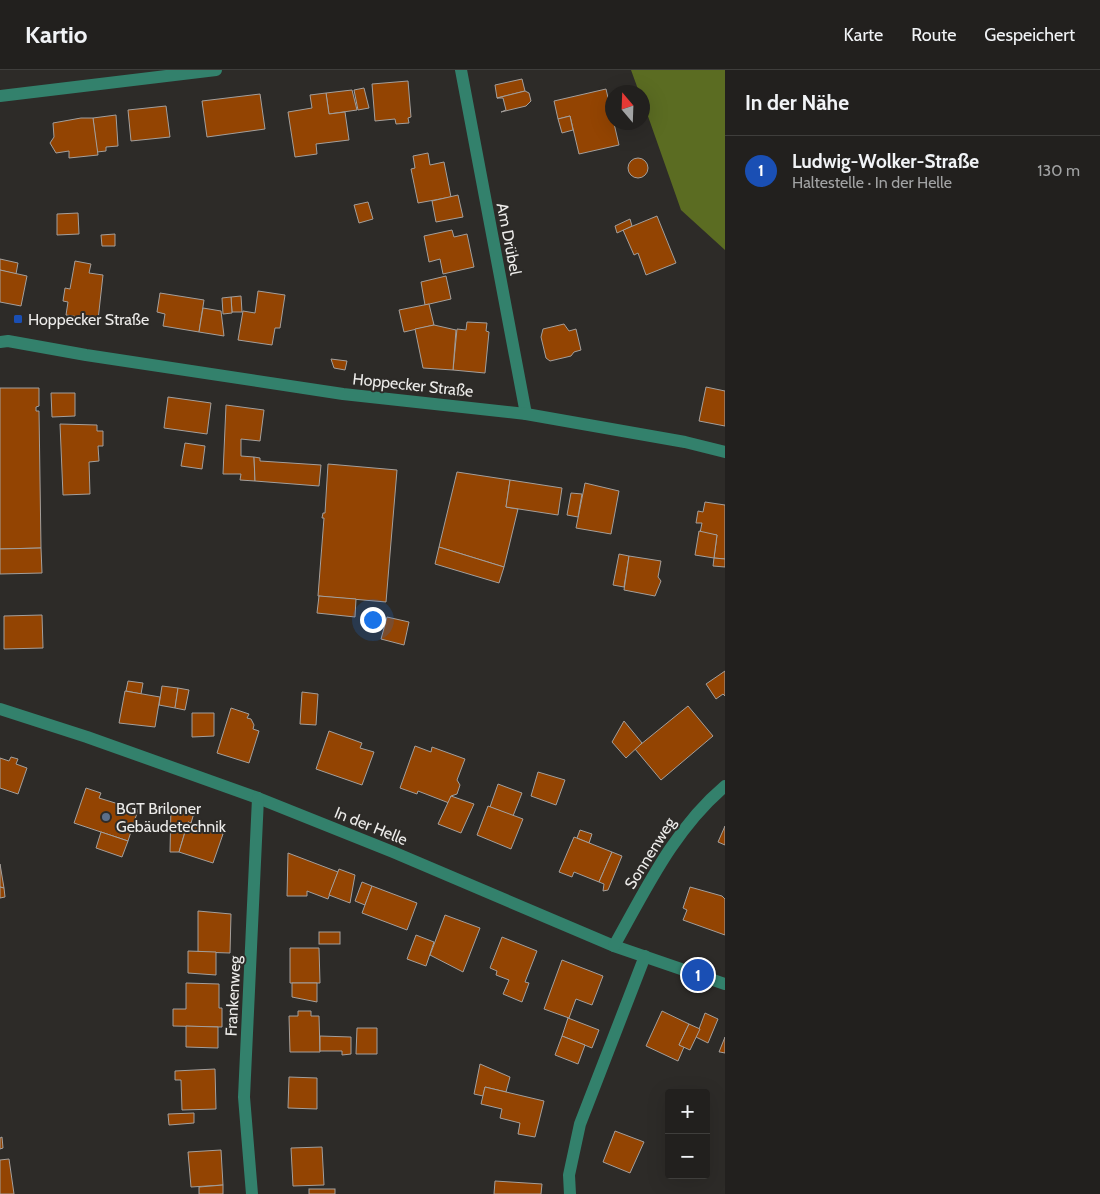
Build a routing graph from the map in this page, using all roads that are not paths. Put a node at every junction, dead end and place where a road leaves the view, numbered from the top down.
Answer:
1 (216, 70) edge
2 (460, 70) edge
3 (0, 96) edge
4 (2, 340) edge
5 (526, 414) junction
6 (725, 452) edge
7 (0, 709) edge
8 (725, 786) edge
9 (258, 798) junction
10 (614, 946) junction
11 (645, 956) junction
12 (725, 984) edge
13 (252, 1194) edge
14 (570, 1194) edge

1 - 3 street
2 - 5 street, Am Drübel
4 - 5 street, Hoppecker Straße
5 - 6 street, Hoppecker Straße
7 - 9 street, In der Helle
8 - 10 street, Sonnenweg
9 - 10 street, In der Helle
9 - 13 street, Frankenweg
10 - 11 street, In der Helle
11 - 12 street, In der Helle
11 - 14 street

